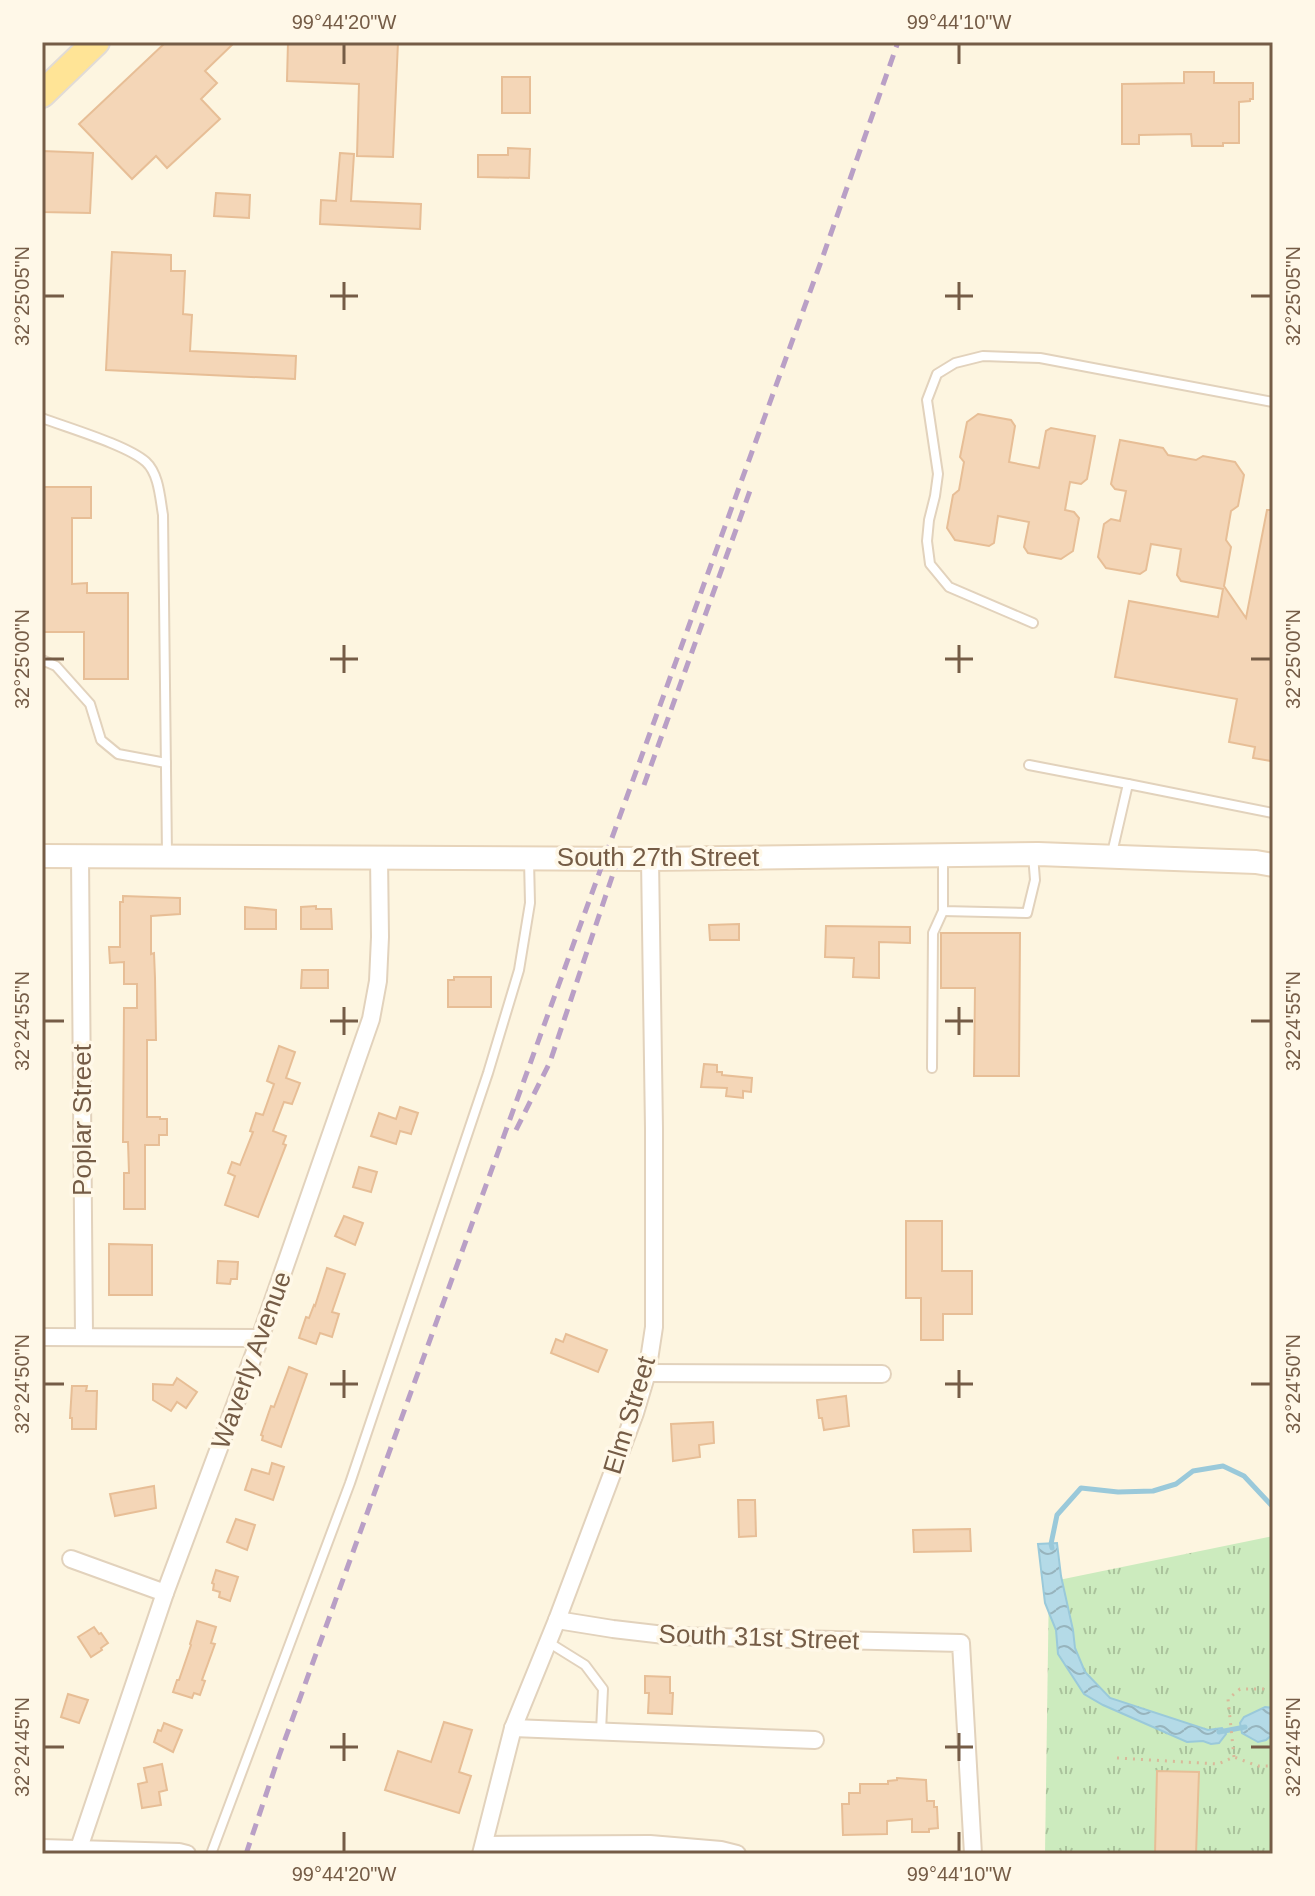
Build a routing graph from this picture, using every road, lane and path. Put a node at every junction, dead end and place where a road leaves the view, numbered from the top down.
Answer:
1 (96, 42) edge
2 (42, 94) edge
3 (1273, 402) edge
4 (42, 418) edge
5 (1033, 623) dead end
6 (42, 660) edge
7 (166, 763) junction
8 (1029, 765) dead end
9 (1128, 784) junction
10 (1273, 813) edge
11 (1033, 854) junction
12 (943, 855) junction
13 (42, 856) edge
14 (80, 856) junction
15 (167, 856) junction
16 (379, 857) junction
17 (529, 857) junction
18 (1111, 857) junction
19 (650, 859) junction
20 (1273, 865) edge
21 (943, 911) junction
22 (932, 1068) dead end
23 (84, 1336) junction
24 (42, 1337) edge
25 (260, 1338) junction
26 (647, 1373) junction
27 (882, 1374) dead end
28 (71, 1559) dead end
29 (165, 1593) junction
30 (557, 1620) junction
31 (548, 1642) junction
32 (1273, 1689) edge
33 (513, 1728) junction
34 (601, 1732) junction
35 (815, 1740) dead end
36 (1234, 1757) junction
37 (1117, 1758) dead end
38 (1273, 1766) edge
39 (42, 1848) edge
40 (482, 1849) edge
41 (78, 1851) edge
42 (187, 1854) edge
43 (211, 1854) edge
44 (737, 1854) edge
45 (973, 1854) edge

1 - 2 main road
3 - 5 lane
4 - 7 lane
6 - 7 lane
7 - 15 lane
8 - 9 lane
9 - 10 lane
9 - 18 lane
11 - 12 main road, South 27th Street
11 - 18 main road, South 27th Street
11 - 21 lane
12 - 19 main road, South 27th Street
12 - 21 lane
13 - 14 main road, South 27th Street
14 - 15 main road, South 27th Street
14 - 23 street, Poplar Street
15 - 16 main road, South 27th Street
16 - 17 main road, South 27th Street
16 - 25 street, Waverly Avenue
17 - 19 main road, South 27th Street
17 - 43 lane
18 - 20 main road, South 27th Street
19 - 26 street, Elm Street
21 - 22 lane
23 - 24 street
23 - 25 street
25 - 29 street, Waverly Avenue
26 - 27 street
26 - 30 street, Elm Street
28 - 29 street
29 - 41 street, Waverly Avenue
30 - 31 street, Elm Street
30 - 45 street, South 31st Street
31 - 33 street, Elm Street
31 - 34 lane
32 - 36 path
33 - 34 street
33 - 40 street, Elm Street
34 - 35 street
36 - 37 path
36 - 38 path
39 - 41 street
40 - 44 street
41 - 42 street

